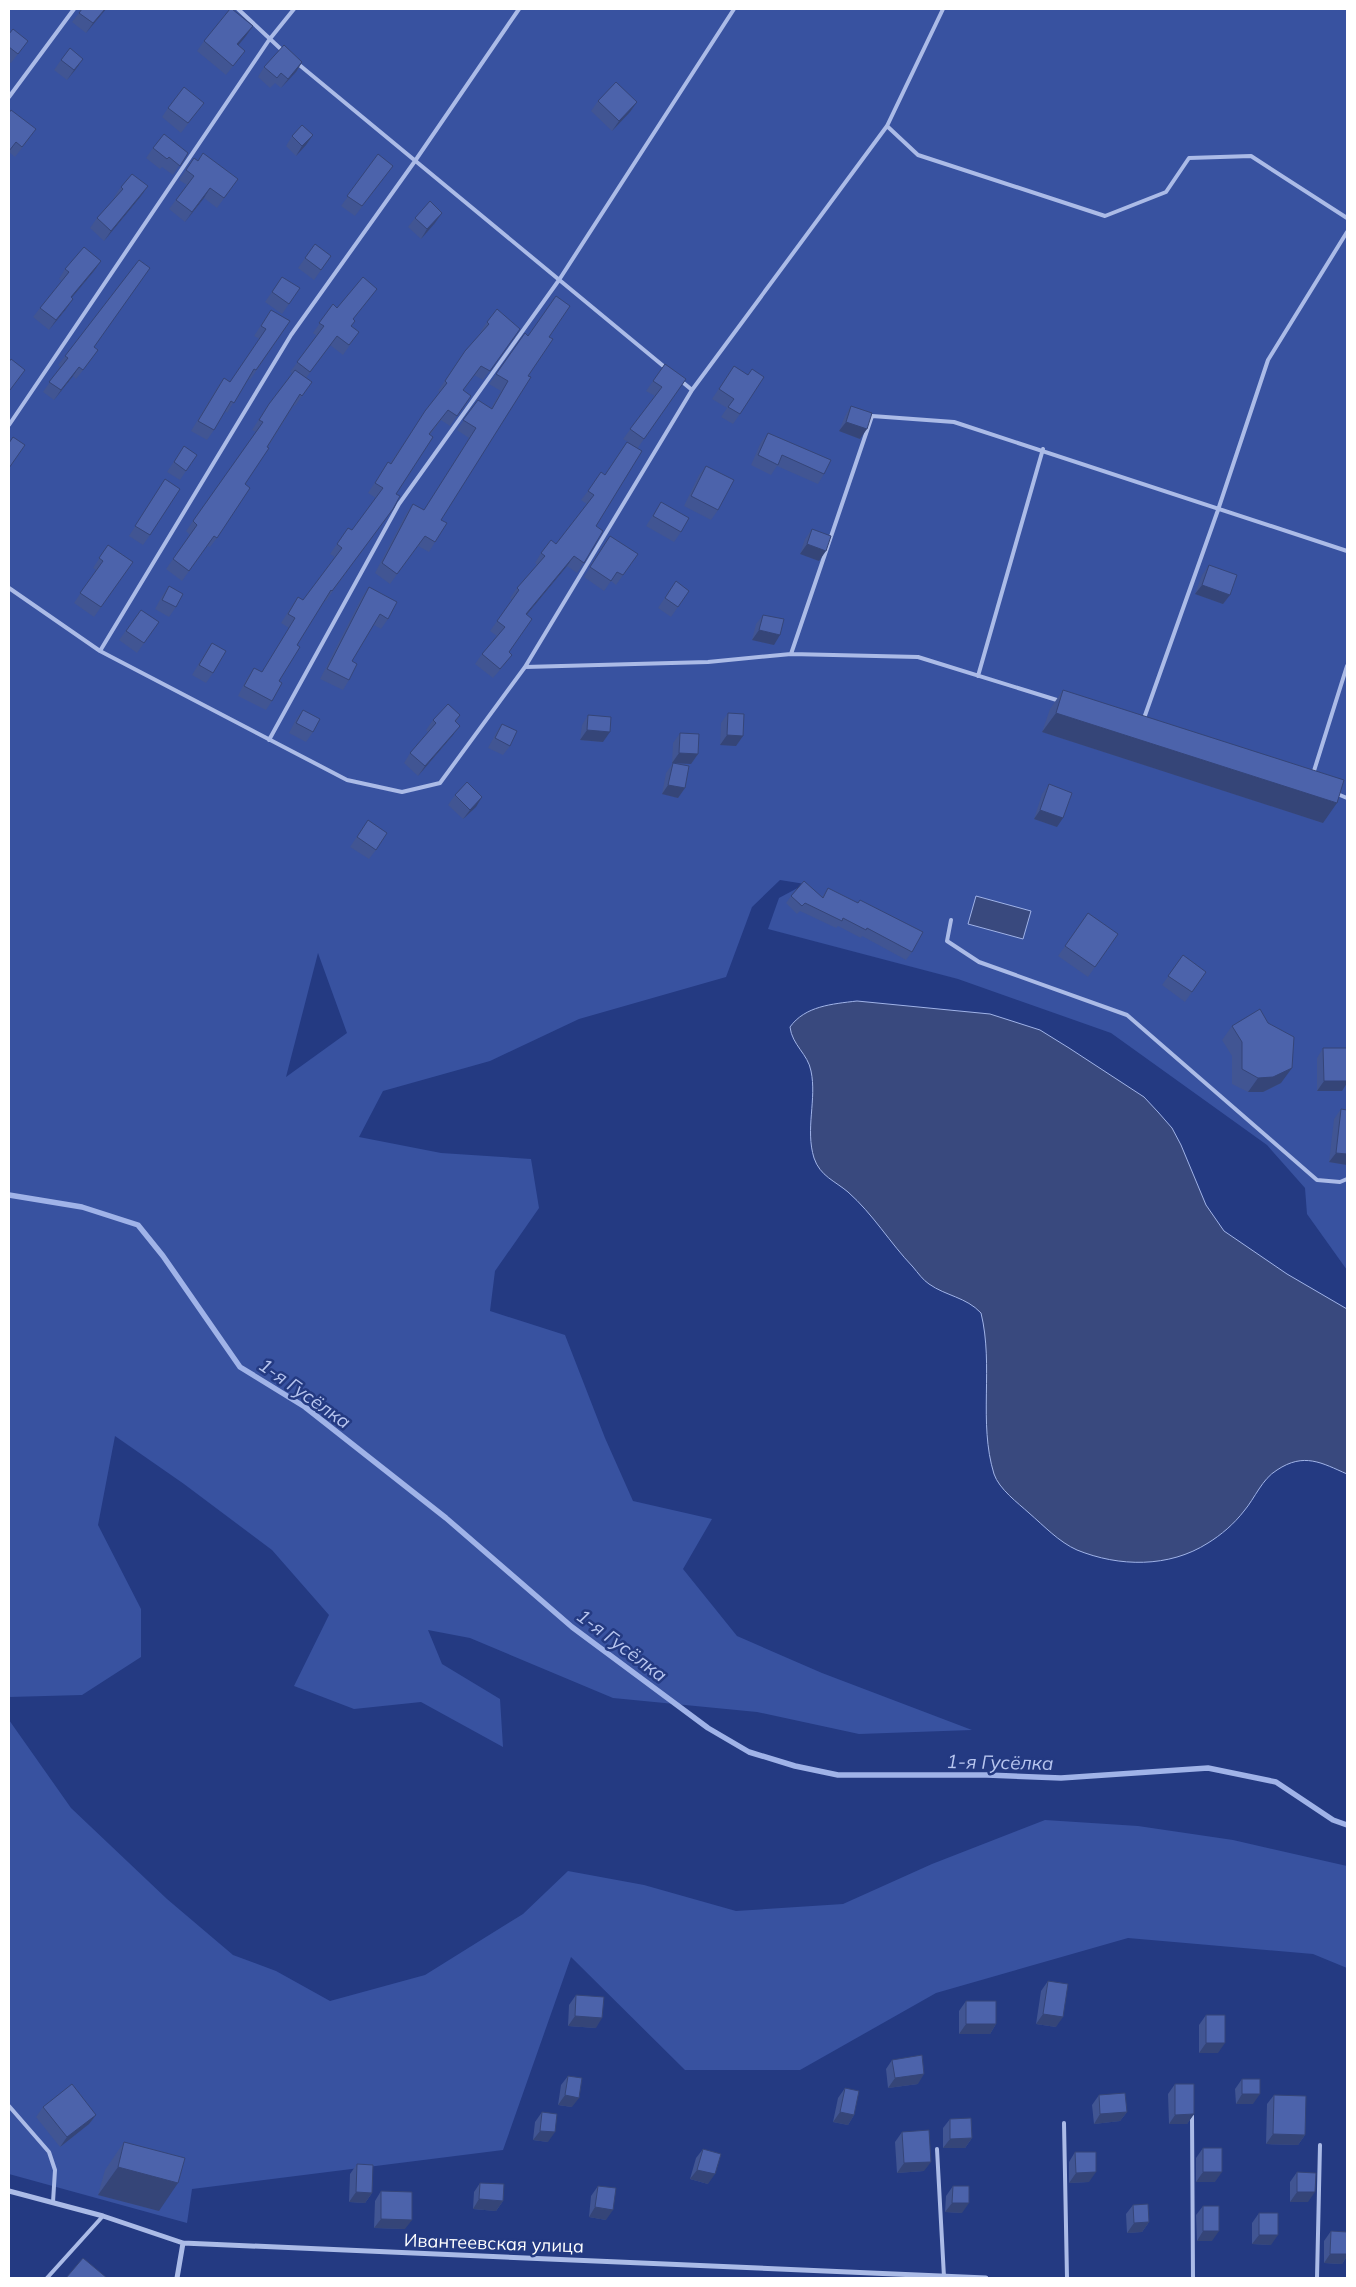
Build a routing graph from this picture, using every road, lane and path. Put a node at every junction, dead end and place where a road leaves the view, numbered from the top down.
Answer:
1 (74, 9) edge
2 (238, 9) edge
3 (294, 9) edge
4 (519, 9) edge
5 (734, 9) edge
6 (943, 9) edge
7 (269, 40) junction
8 (285, 53) edge
9 (292, 59) edge
10 (9, 97) edge
11 (887, 126) junction
12 (415, 161) junction
13 (1347, 218) edge
14 (1347, 232) edge
15 (559, 280) junction
16 (670, 372) edge
17 (677, 378) edge
18 (692, 390) junction
19 (9, 425) edge
20 (1043, 449) junction
21 (1218, 510) junction
22 (1347, 551) edge
23 (9, 588) edge
24 (100, 651) junction
25 (792, 654) junction
26 (1347, 666) edge
27 (525, 667) junction
28 (978, 676) junction
29 (1068, 704) edge
30 (1141, 727) edge
31 (269, 740) junction
32 (1310, 784) edge
33 (1329, 791) edge
34 (1347, 798) edge
35 (951, 920) dead end
36 (1347, 1178) edge
37 (9, 2106) edge
38 (1192, 2116) edge
39 (1064, 2123) dead end
40 (1320, 2145) dead end
41 (936, 2149) dead end
42 (9, 2191) edge
43 (53, 2202) junction
44 (103, 2216) junction
45 (183, 2243) junction
46 (944, 2277) junction
47 (47, 2278) edge
48 (177, 2278) edge
49 (980, 2278) edge
50 (986, 2278) edge
51 (1067, 2278) edge
52 (1193, 2278) edge
53 (1317, 2278) edge

1 - 10 lane
2 - 7 lane
3 - 7 lane
4 - 12 lane
5 - 15 lane
6 - 11 lane
7 - 8 lane
7 - 19 lane
9 - 12 lane
11 - 13 lane
11 - 18 lane
12 - 15 lane
12 - 24 lane
14 - 21 lane
15 - 16 lane
15 - 31 lane
17 - 18 lane
18 - 27 lane
20 - 21 lane
20 - 25 lane
20 - 28 lane
21 - 22 lane
21 - 30 lane
23 - 24 lane
24 - 31 lane
25 - 27 lane
25 - 28 lane
26 - 32 lane
27 - 31 lane
28 - 29 lane
33 - 34 lane
35 - 36 lane
37 - 43 lane
38 - 52 lane
39 - 51 lane
40 - 53 lane
41 - 46 lane
42 - 43 street, Ивантеевская улица
43 - 44 street, Ивантеевская улица
44 - 45 street, Ивантеевская улица
44 - 47 lane
45 - 46 street, Ивантеевская улица
45 - 48 street
46 - 49 street, Ивантеевская улица
49 - 50 street, Ивантеевская улица

